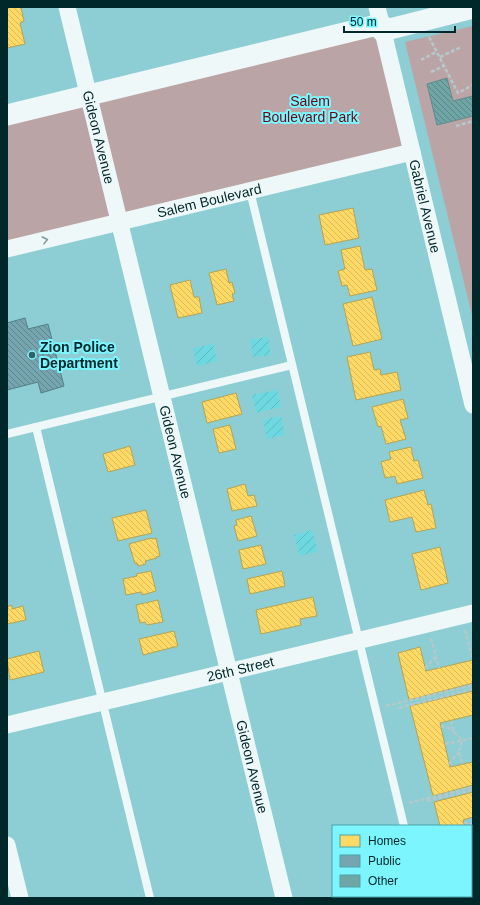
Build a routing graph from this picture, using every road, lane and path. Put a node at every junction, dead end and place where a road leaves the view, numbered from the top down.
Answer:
1 (67, 7) edge
2 (473, 8) edge
3 (380, 20) edge
4 (422, 21) junction
5 (461, 46) dead end
6 (437, 52) junction
7 (440, 58) junction
8 (421, 60) dead end
9 (444, 66) junction
10 (431, 72) dead end
11 (473, 85) edge
12 (88, 95) junction
13 (7, 115) edge
14 (473, 121) edge
15 (456, 126) dead end
16 (412, 152) junction
17 (250, 191) junction
18 (118, 222) junction
19 (7, 249) edge
20 (292, 364) junction
21 (161, 397) junction
22 (473, 405) edge
23 (36, 427) junction
24 (7, 434) edge
25 (473, 613) edge
26 (465, 630) dead end
27 (431, 638) dead end
28 (358, 640) junction
29 (436, 657) junction
30 (473, 660) edge
31 (425, 668) dead end
32 (439, 668) dead end
33 (229, 671) junction
34 (473, 685) edge
35 (473, 690) edge
36 (103, 702) junction
37 (399, 708) dead end
38 (375, 709) junction
39 (451, 721) dead end
40 (7, 725) edge
41 (440, 726) dead end
42 (454, 732) junction
43 (473, 737) edge
44 (462, 740) junction
45 (445, 744) dead end
46 (459, 752) junction
47 (449, 764) dead end
48 (462, 764) dead end
49 (473, 787) edge
50 (473, 790) edge
51 (427, 802) dead end
52 (398, 805) junction
53 (464, 824) dead end
54 (473, 824) edge
55 (404, 825) edge
56 (7, 845) edge
57 (450, 897) edge
58 (20, 898) edge
59 (150, 898) edge
60 (284, 898) edge
61 (443, 898) edge

1 - 12 street, Gideon Avenue
2 - 4 street
3 - 4 street
3 - 12 street
3 - 16 street, Gabriel Avenue
4 - 6 path
5 - 7 path
6 - 7 path
6 - 8 path
7 - 9 path
9 - 10 path
9 - 11 path
12 - 13 street
12 - 18 street, Gideon Avenue
14 - 15 path
16 - 17 street, Salem Boulevard
16 - 22 street, Gabriel Avenue
17 - 18 street, Salem Boulevard
17 - 20 lane
19 -> 18 street, Salem Boulevard
18 - 21 street, Gideon Avenue
20 - 21 lane
20 - 28 lane
21 - 23 lane
21 - 33 street, Gideon Avenue
23 - 24 lane
23 - 36 lane
25 - 28 street, 26th Street
26 - 30 path
27 - 29 path
28 - 33 street, 26th Street
28 - 38 lane
29 - 31 path
29 - 32 path
33 - 36 street, 26th Street
33 - 60 street, Gideon Avenue
34 - 38 path
35 - 37 path
36 - 40 street, 26th Street
36 - 59 lane
38 - 52 lane
39 - 42 path
41 - 42 path
42 - 44 path
43 - 44 path
44 - 45 path
44 - 46 path
46 - 47 path
46 - 48 path
49 - 52 path
50 - 51 path
52 - 55 lane
53 - 54 path
56 - 58 street
57 - 61 path

